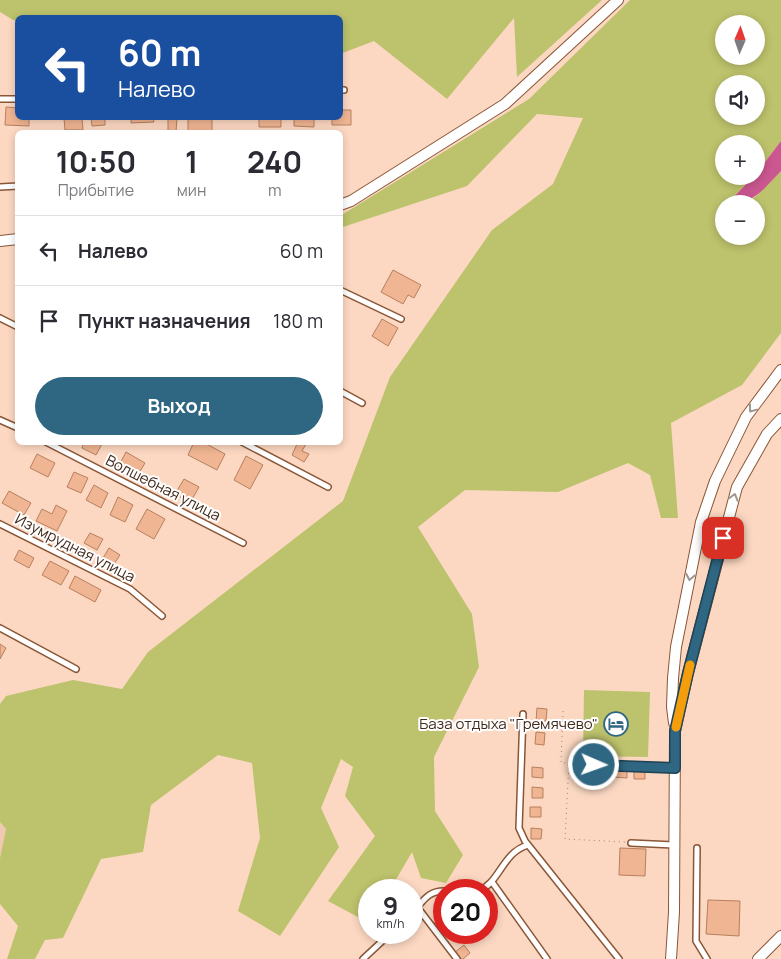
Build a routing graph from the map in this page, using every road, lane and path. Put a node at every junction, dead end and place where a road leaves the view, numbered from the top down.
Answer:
1 (618, 0) edge
2 (0, 99) edge
3 (15, 99) edge
4 (15, 186) edge
5 (0, 187) edge
6 (343, 204) edge
7 (15, 239) edge
8 (0, 241) edge
9 (343, 291) edge
10 (0, 318) edge
11 (401, 319) dead end
12 (15, 326) edge
13 (781, 370) edge
14 (343, 393) edge
15 (362, 403) dead end
16 (781, 419) edge
17 (0, 420) edge
18 (15, 427) edge
19 (52, 445) edge
20 (248, 445) edge
21 (328, 487) dead end
22 (0, 524) edge
23 (243, 543) dead end
24 (162, 616) dead end
25 (0, 628) edge
26 (76, 669) dead end
27 (563, 711) dead end
28 (523, 714) dead end
29 (675, 731) junction
30 (594, 765) dead end
31 (675, 768) junction
32 (631, 843) joint
33 (528, 845) junction
34 (674, 845) junction
35 (697, 848) dead end
36 (494, 879) edge
37 (498, 890) edge
38 (423, 915) edge
39 (781, 936) edge
40 (380, 944) edge
41 (366, 958) edge
42 (457, 959) edge
43 (547, 959) edge
44 (619, 959) edge
45 (671, 959) edge
46 (707, 959) edge
47 (758, 959) edge

1 - 6 street
2 - 3 lane
4 - 5 lane
7 - 8 street
9 - 11 lane
10 - 12 lane
13 -> 29 street
14 - 15 lane
29 -> 16 street
17 - 18 lane
19 - 23 lane, Волшебная улица
20 - 21 lane
22 - 24 lane, Изумрудная улица
25 - 26 lane
27 - 32 path
28 - 33 lane
29 - 31 street
30 - 31 lane
31 - 34 street
32 - 34 lane
33 - 36 lane
33 - 44 lane
34 - 45 street
35 - 46 lane
37 - 43 lane
38 - 42 lane
39 - 47 street
40 - 41 lane

